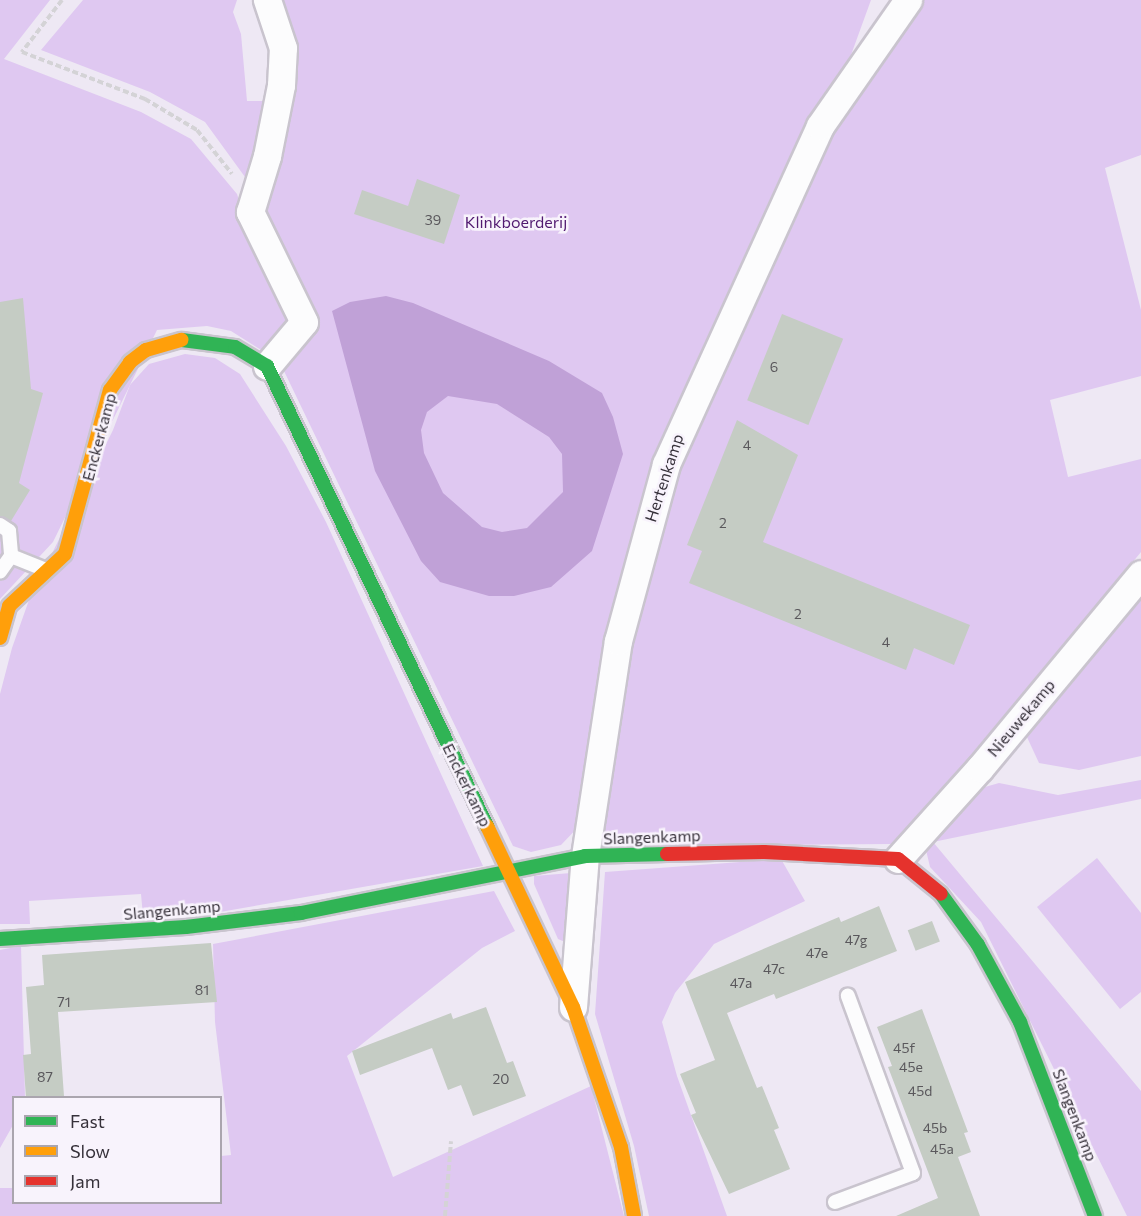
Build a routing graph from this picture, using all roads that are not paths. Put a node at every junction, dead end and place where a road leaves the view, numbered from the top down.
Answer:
1 (267, 0) edge
2 (908, 0) edge
3 (267, 366) junction
4 (0, 525) edge
5 (11, 556) junction
6 (47, 571) junction
7 (0, 572) edge
8 (1141, 574) edge
9 (0, 638) edge
10 (585, 856) junction
11 (898, 859) junction
12 (510, 873) junction
13 (0, 939) edge
14 (848, 996) dead end
15 (573, 1007) junction
16 (835, 1202) dead end
17 (634, 1216) edge
18 (1095, 1216) edge

1 - 3 street
2 - 10 street, Hertenkamp
3 - 6 street, Enckerkamp
3 - 12 street, Enckerkamp
4 - 5 lane
5 - 6 lane
5 - 7 lane
6 - 9 street, Enckerkamp
8 - 11 street, Nieuwekamp
10 - 11 street, Slangenkamp
10 - 12 street, Slangenkamp
10 - 15 street, Hertenkamp
11 - 18 street, Slangenkamp
12 - 13 street, Slangenkamp
12 - 15 street, Enckerkamp
14 - 16 lane
15 - 17 street, Enckerkamp

